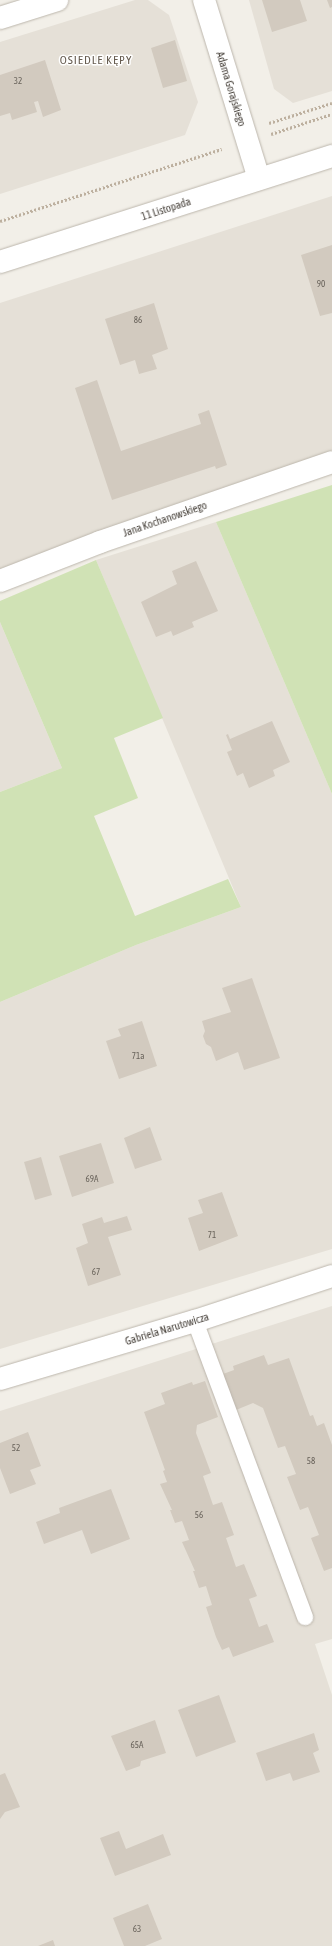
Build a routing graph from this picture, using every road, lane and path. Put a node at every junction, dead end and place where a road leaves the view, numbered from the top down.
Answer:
1 (57, 0) edge
2 (204, 0) edge
3 (0, 18) edge
4 (332, 103) edge
5 (332, 114) edge
6 (266, 124) dead end
7 (264, 136) dead end
8 (228, 148) dead end
9 (332, 156) edge
10 (259, 178) junction
11 (0, 220) edge
12 (0, 262) edge
13 (332, 462) edge
14 (0, 581) edge
15 (332, 1276) edge
16 (195, 1321) junction
17 (0, 1379) edge
18 (305, 1617) dead end

1 - 3 street
2 - 10 street, Adama Gorajskiego
4 - 6 path
5 - 7 path
8 - 11 path
9 - 10 street, 11 Listopada
10 - 12 street, 11 Listopada
13 - 14 street, Jana Kochanowskiego
15 - 16 street, Gabriela Narutowicza
16 - 17 street, Gabriela Narutowicza
16 - 18 lane

